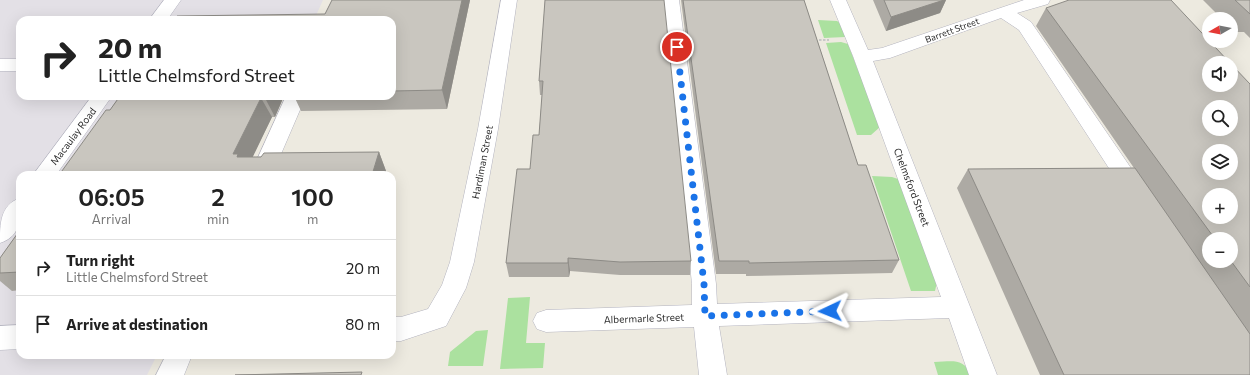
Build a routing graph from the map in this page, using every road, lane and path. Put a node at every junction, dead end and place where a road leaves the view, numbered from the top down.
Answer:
1 (173, 0) edge
2 (509, 0) edge
3 (671, 0) edge
4 (838, 0) edge
5 (1042, 0) edge
6 (1003, 12) junction
7 (161, 16) edge
8 (862, 56) junction
9 (0, 65) edge
10 (16, 65) edge
11 (99, 100) edge
12 (294, 100) edge
13 (47, 171) edge
14 (263, 171) edge
15 (1148, 209) edge
16 (16, 212) edge
17 (0, 234) edge
18 (957, 307) junction
19 (705, 316) junction
20 (546, 321) dead end
21 (396, 329) edge
22 (16, 337) edge
23 (0, 338) edge
24 (177, 359) edge
25 (170, 375) edge
26 (712, 375) edge
27 (983, 375) edge

1 - 7 street
2 - 21 street, Hardiman Street
3 - 19 street
4 - 8 street, Chelmsford Street
5 - 6 street, Barrett Street
6 - 8 street, Barrett Street
6 - 15 street
8 - 18 street, Chelmsford Street
9 - 10 street
11 - 13 street, Macaulay Road
12 - 14 street
16 - 17 street
18 - 19 street, Albermarle Street
18 - 27 street, Chelmsford Street
19 - 20 street, Albermarle Street
19 - 26 street
22 - 23 street
24 - 25 street

